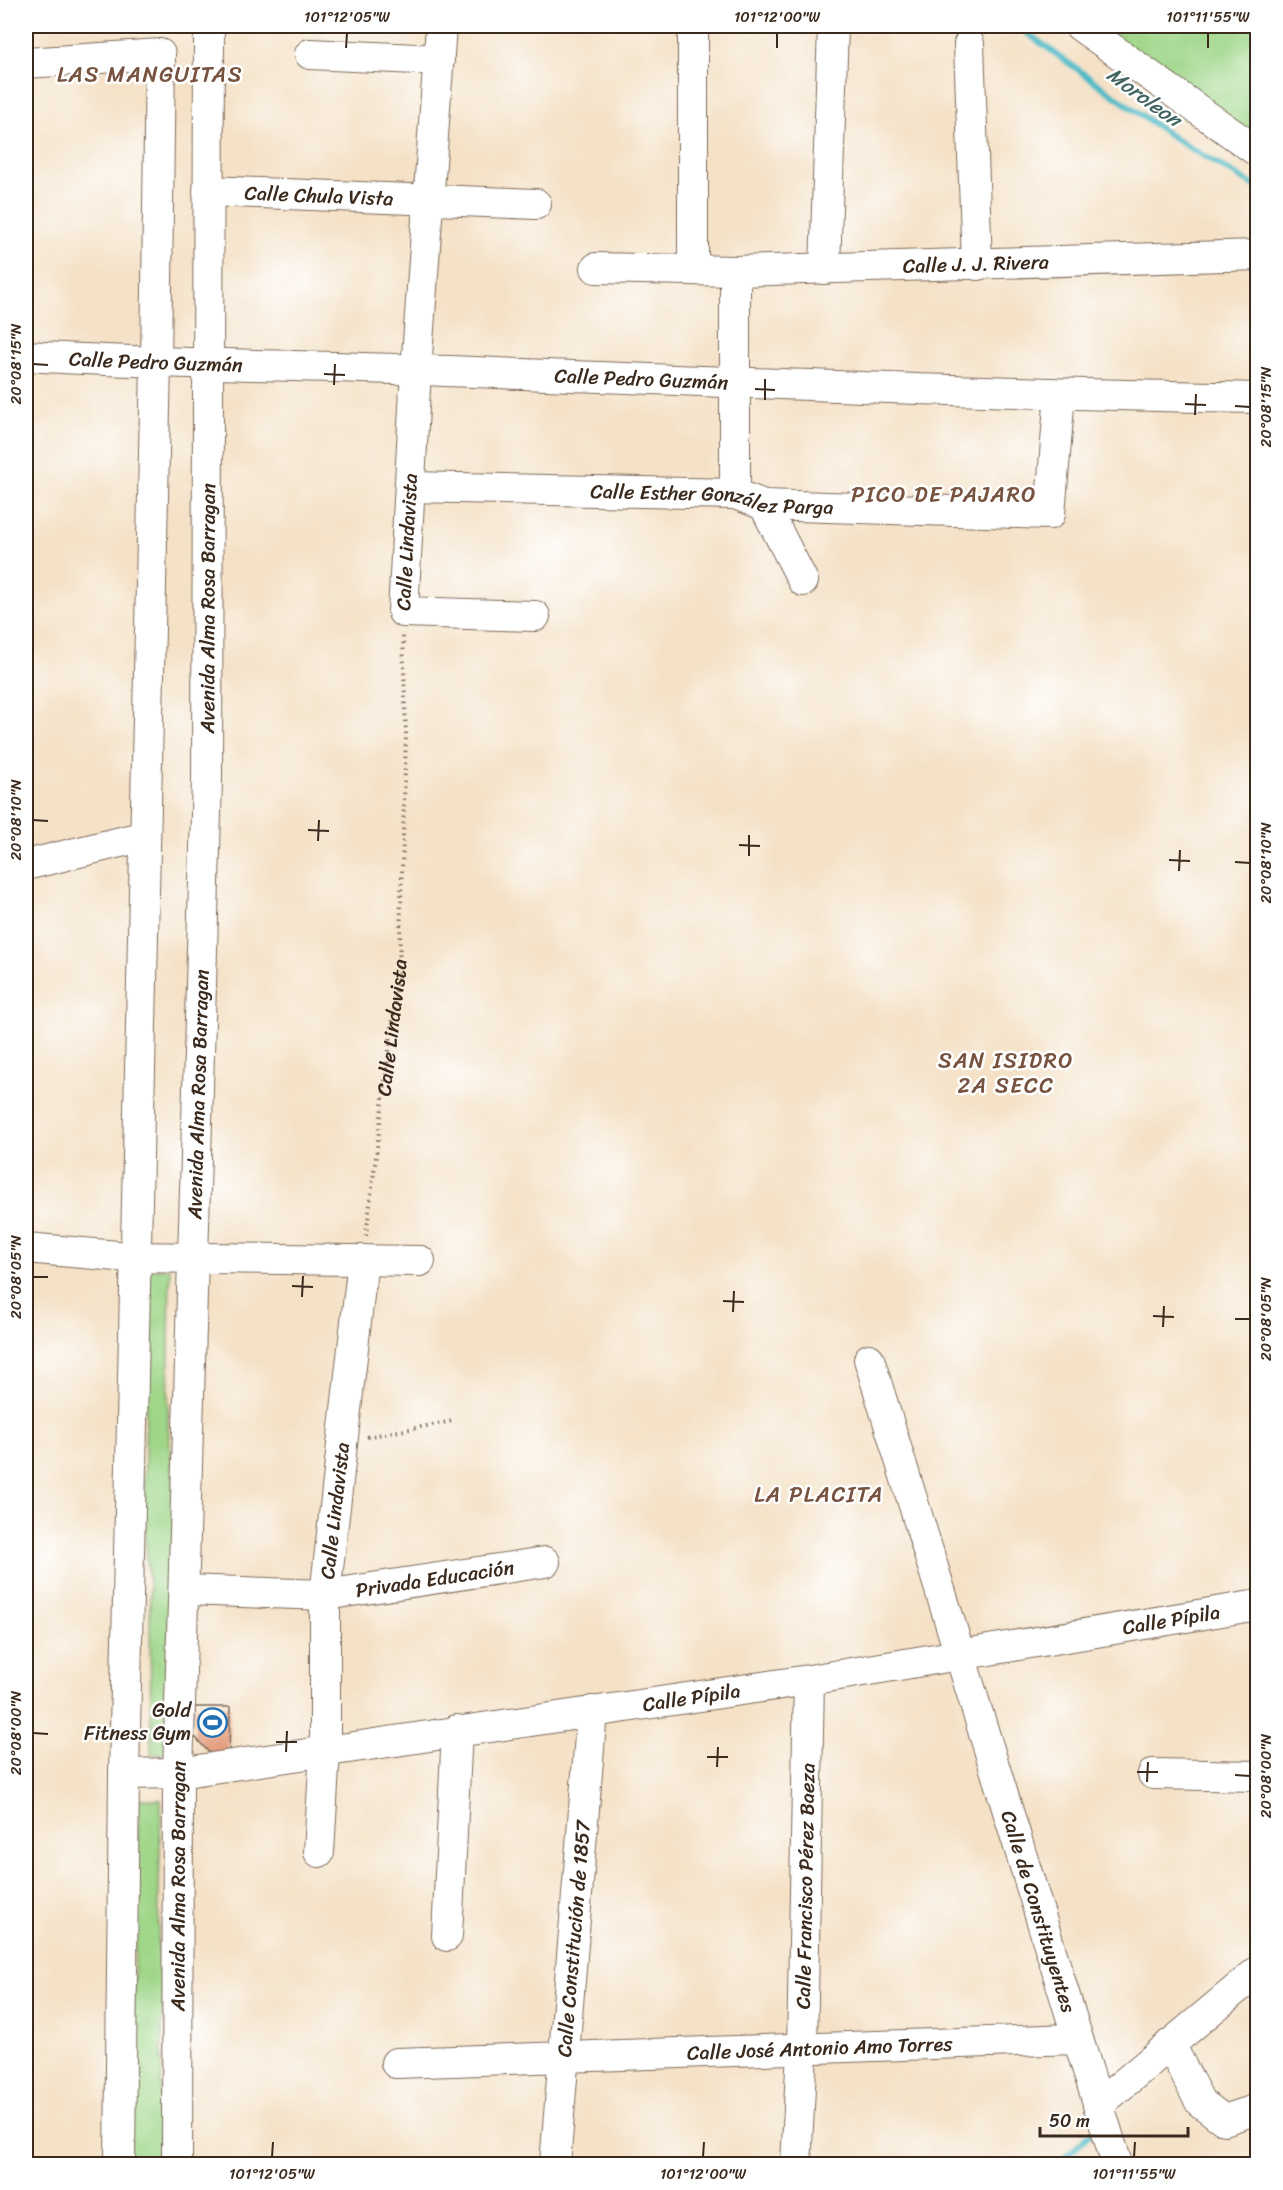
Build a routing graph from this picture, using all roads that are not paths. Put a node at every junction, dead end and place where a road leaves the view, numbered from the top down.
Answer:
1 (209, 26) edge
2 (441, 26) edge
3 (693, 26) edge
4 (832, 26) edge
5 (1080, 26) edge
6 (969, 44) dead end
7 (310, 54) dead end
8 (439, 60) junction
9 (26, 63) edge
10 (1257, 152) edge
11 (208, 191) junction
12 (429, 200) junction
13 (536, 204) dead end
14 (1257, 255) edge
15 (977, 265) junction
16 (596, 268) dead end
17 (825, 269) junction
18 (693, 270) junction
19 (735, 271) junction
20 (26, 356) edge
21 (156, 364) junction
22 (207, 366) junction
23 (416, 370) junction
24 (733, 383) junction
25 (1060, 394) junction
26 (1257, 398) edge
27 (410, 487) junction
28 (735, 494) junction
29 (764, 505) junction
30 (803, 581) dead end
31 (535, 616) dead end
32 (145, 836) junction
33 (26, 865) edge
34 (26, 1248) edge
35 (135, 1256) junction
36 (194, 1258) junction
37 (363, 1260) junction
38 (420, 1261) dead end
39 (869, 1359) dead end
40 (545, 1563) dead end
41 (184, 1590) junction
42 (325, 1595) junction
43 (1257, 1605) edge
44 (961, 1656) junction
45 (809, 1680) junction
46 (592, 1711) junction
47 (457, 1730) junction
48 (325, 1751) junction
49 (178, 1773) junction
50 (124, 1774) junction
51 (1153, 1774) dead end
52 (1257, 1776) edge
53 (319, 1852) dead end
54 (447, 1936) dead end
55 (1257, 1971) edge
56 (1076, 2039) junction
57 (1170, 2044) junction
58 (802, 2050) junction
59 (564, 2059) junction
60 (396, 2063) dead end
61 (1098, 2105) junction
62 (1257, 2109) edge
63 (120, 2164) edge
64 (177, 2164) edge
65 (555, 2164) edge
66 (796, 2164) edge
67 (1116, 2164) edge

1 - 11 street, Avenida Alma Rosa Barragan
2 - 8 street, Calle Lindavista
3 - 18 street
4 - 17 street
5 - 10 street
6 - 15 street
7 - 8 street
8 - 12 street, Calle Lindavista
9 - 21 street
11 - 12 street, Calle Chula Vista
11 - 22 street, Avenida Alma Rosa Barragan
12 - 13 street, Calle Chula Vista
12 - 23 street, Calle Lindavista
14 - 15 street, Calle J. J. Rivera
15 - 17 street, Calle J. J. Rivera
16 - 18 street, Calle J. J. Rivera
17 - 19 street, Calle J. J. Rivera
18 - 19 street, Calle J. J. Rivera
19 - 24 street
20 - 21 street, Calle Pedro Guzmán
21 - 22 street, Calle Pedro Guzmán
21 - 32 street
22 - 23 street, Calle Pedro Guzmán
22 - 36 street, Avenida Alma Rosa Barragan
23 - 24 street, Calle Pedro Guzmán
23 - 27 street, Calle Lindavista
24 - 25 street, Calle Pedro Guzmán
24 - 28 street
25 - 26 street, Calle Pedro Guzmán
25 - 29 street, Calle Esther González Parga
27 - 28 street, Calle Esther González Parga
27 - 31 street, Calle Lindavista
28 - 29 street, Calle Esther González Parga
29 - 30 street
32 - 33 street
32 - 35 street
34 - 35 street
35 - 36 street
35 - 50 street
36 - 37 street
36 - 41 street, Avenida Alma Rosa Barragan
37 - 38 street
37 - 42 street, Calle Lindavista
39 - 44 street, Calle de Constituyentes
40 - 42 street, Privada Educación
41 - 42 street, Privada Educación
41 - 49 street, Avenida Alma Rosa Barragan
42 - 48 street, Calle Lindavista
43 - 44 street, Calle Pípila
44 - 45 street, Calle Pípila
44 - 56 street, Calle de Constituyentes
45 - 46 street, Calle Pípila
45 - 58 street, Calle Francisco Pérez Baeza
46 - 47 street, Calle Pípila
46 - 59 street, Calle Constitución de 1857
47 - 48 street, Calle Pípila
47 - 54 street
48 - 49 street, Calle Pípila
48 - 53 street, Calle Lindavista
49 - 50 street, Calle Pípila
49 - 64 street, Avenida Alma Rosa Barragan
50 - 63 street
51 - 52 street
55 - 57 street
56 - 58 street, Calle José Antonio Amo Torres
56 - 61 street, Calle de Constituyentes
57 - 61 street
57 - 62 street
58 - 59 street, Calle José Antonio Amo Torres
58 - 66 street, Calle Francisco Pérez Baeza
59 - 60 street, Calle José Antonio Amo Torres
59 - 65 street, Calle Constitución de 1857
61 - 67 street, Calle de Constituyentes

